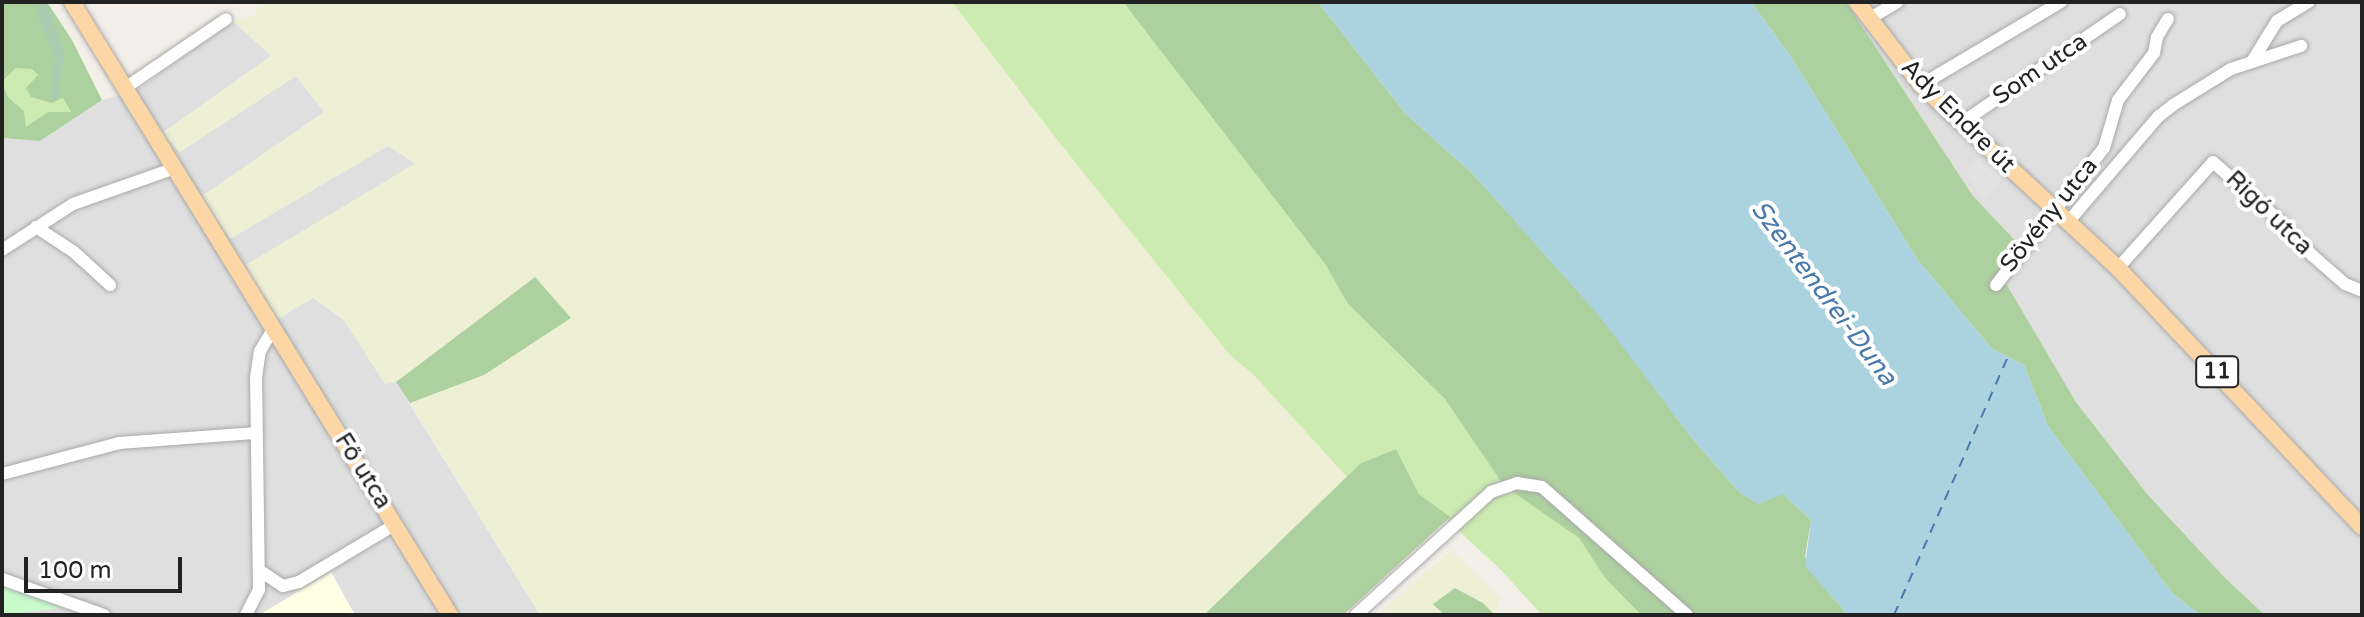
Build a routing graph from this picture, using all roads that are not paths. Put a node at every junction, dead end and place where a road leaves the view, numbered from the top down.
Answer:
1 (72, 2) edge
2 (1857, 2) edge
3 (1897, 2) edge
4 (2061, 2) edge
5 (2309, 2) edge
6 (2120, 14) dead end
7 (226, 19) dead end
8 (1869, 19) junction
9 (2168, 19) dead end
10 (2301, 46) dead end
11 (2253, 60) junction
12 (1921, 85) junction
13 (125, 88) junction
14 (1960, 124) junction
15 (175, 168) junction
16 (2062, 216) junction
17 (36, 227) junction
18 (2, 250) edge
19 (2118, 268) junction
20 (110, 285) dead end
21 (1996, 285) dead end
22 (2362, 291) edge
23 (274, 328) junction
24 (254, 433) junction
25 (2, 474) edge
26 (396, 524) junction
27 (2362, 527) edge
28 (259, 570) junction
29 (2, 579) edge
30 (104, 615) edge
31 (246, 615) edge
32 (450, 615) edge
33 (1356, 615) edge
34 (1687, 615) edge

1 - 13 main road, Fő utca
2 - 8 main road, Ady Endre út / 11
3 - 8 street
4 - 12 street
5 - 11 street
6 - 14 street, Som utca
7 - 13 street
8 - 12 main road, Ady Endre út / 11
9 - 16 street, Sövény utca
10 - 11 street
11 - 16 street
12 - 14 main road, Ady Endre út / 11
13 - 15 main road, Fő utca
14 - 16 main road, Ady Endre út / 11
15 - 17 street
15 - 23 main road, Fő utca
16 - 19 main road, 11
16 - 21 street, Sövény utca
17 - 18 street
17 - 20 street
19 - 22 street, Rigó utca
19 - 27 main road, 11
23 - 24 street
23 - 26 main road, Fő utca
24 - 25 street
24 - 28 street
26 - 28 street
26 - 32 main road, Fő utca
28 - 31 street
29 - 30 street
33 - 34 street

